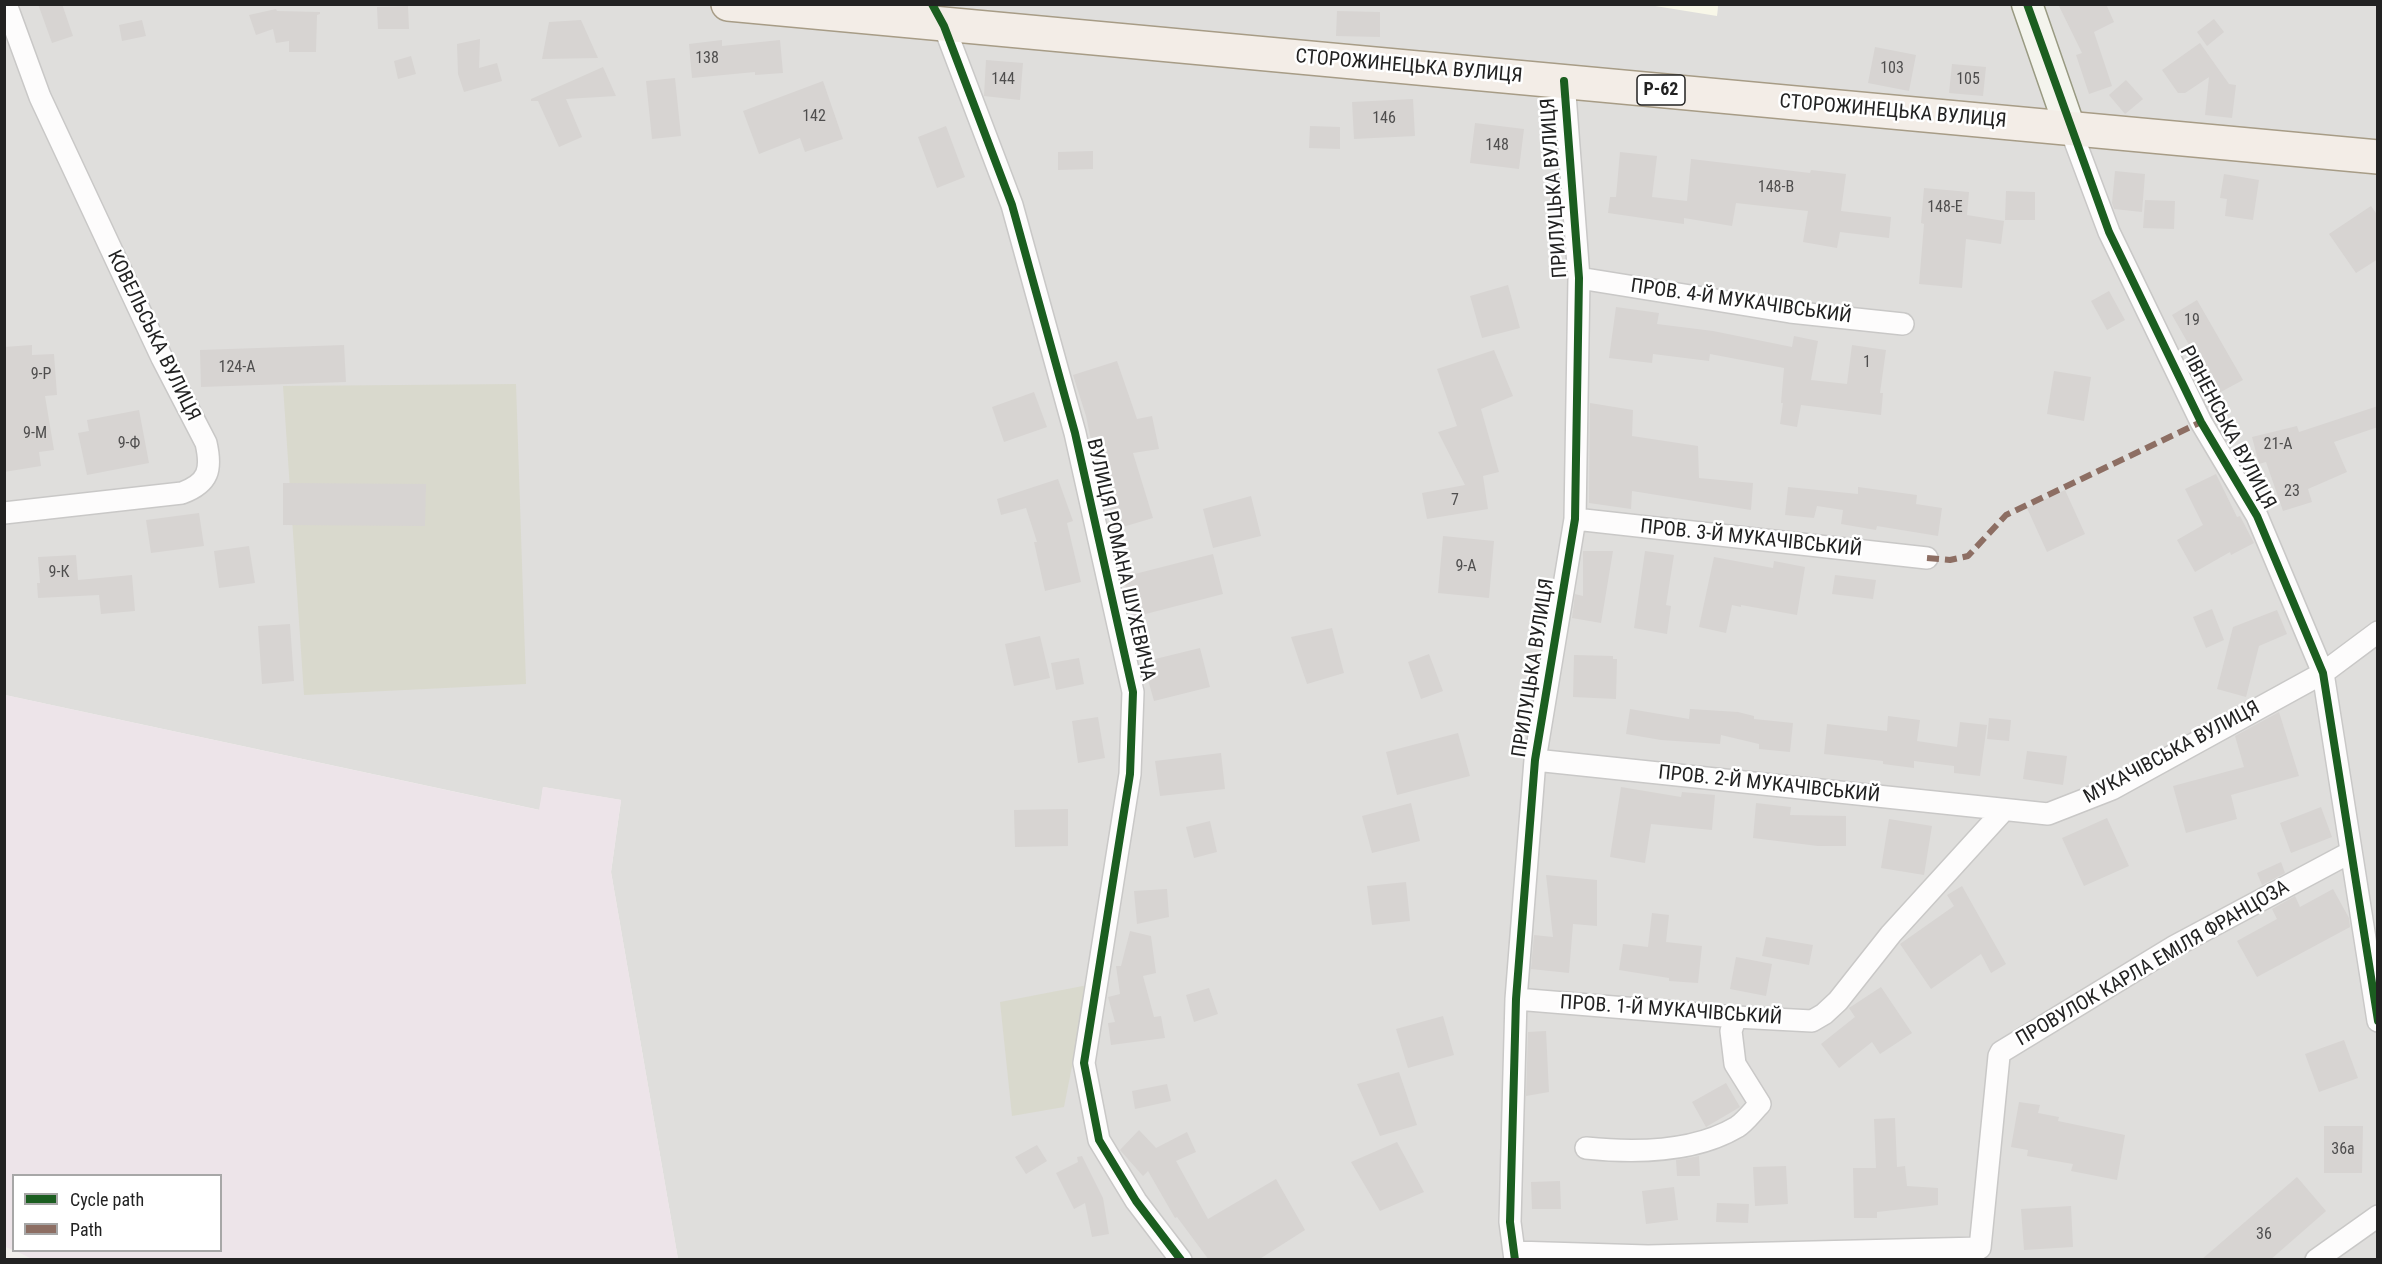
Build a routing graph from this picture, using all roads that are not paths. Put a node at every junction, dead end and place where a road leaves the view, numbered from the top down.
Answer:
1 (6, 4) edge
2 (728, 4) edge
3 (2027, 4) edge
4 (938, 15) edge
5 (1564, 81) junction
6 (2070, 128) junction
7 (2378, 157) edge
8 (1579, 278) junction
9 (1903, 324) dead end
10 (4, 513) edge
11 (1575, 519) junction
12 (1928, 558) dead end
13 (2378, 632) edge
14 (2323, 673) junction
15 (1535, 760) junction
16 (2004, 810) junction
17 (2351, 852) junction
18 (1516, 999) junction
19 (1736, 1017) junction
20 (2378, 1021) edge
21 (1586, 1148) dead end
22 (2378, 1216) edge
23 (1515, 1256) edge
24 (1181, 1260) edge
25 (2316, 1260) edge

1 - 10 street, КОВЕЛЬСЬКА ВУЛИЦЯ
2 - 4 main road, СТОРОЖИНЕЦЬКА ВУЛИЦЯ / Р-62
3 - 6 street, РІВНЕНСЬКА ВУЛИЦЯ
4 - 5 main road, СТОРОЖИНЕЦЬКА ВУЛИЦЯ / Р-62
4 - 24 street, ВУЛИЦЯ РОМАНА ШУХЕВИЧА
5 - 6 main road, СТОРОЖИНЕЦЬКА ВУЛИЦЯ / Р-62
5 - 8 street, ПРИЛУЦЬКА ВУЛИЦЯ
6 - 7 main road, СТОРОЖИНЕЦЬКА ВУЛИЦЯ / Р-62
6 - 14 street, РІВНЕНСЬКА ВУЛИЦЯ
8 - 9 street, ПРОВ. 4-Й МУКАЧІВСЬКИЙ
8 - 11 street, ПРИЛУЦЬКА ВУЛИЦЯ
11 - 12 street, ПРОВ. 3-Й МУКАЧІВСЬКИЙ
11 - 15 street, ПРИЛУЦЬКА ВУЛИЦЯ
13 - 14 street, МУКАЧІВСЬКА ВУЛИЦЯ
14 - 16 street, МУКАЧІВСЬКА ВУЛИЦЯ
14 - 17 street, РІВНЕНСЬКА ВУЛИЦЯ
15 - 16 street, ПРОВ. 2-Й МУКАЧІВСЬКИЙ
15 - 18 street, ПРИЛУЦЬКА ВУЛИЦЯ
16 - 19 street, ПРОВ. 1-Й МУКАЧІВСЬКИЙ
17 - 20 street, РІВНЕНСЬКА ВУЛИЦЯ
17 - 23 street, ПРОВУЛОК КАРЛА ЕМІЛЯ ФРАНЦОЗА
18 - 19 street, ПРОВ. 1-Й МУКАЧІВСЬКИЙ
18 - 23 street, ПРИЛУЦЬКА ВУЛИЦЯ
19 - 21 street
22 - 25 street

